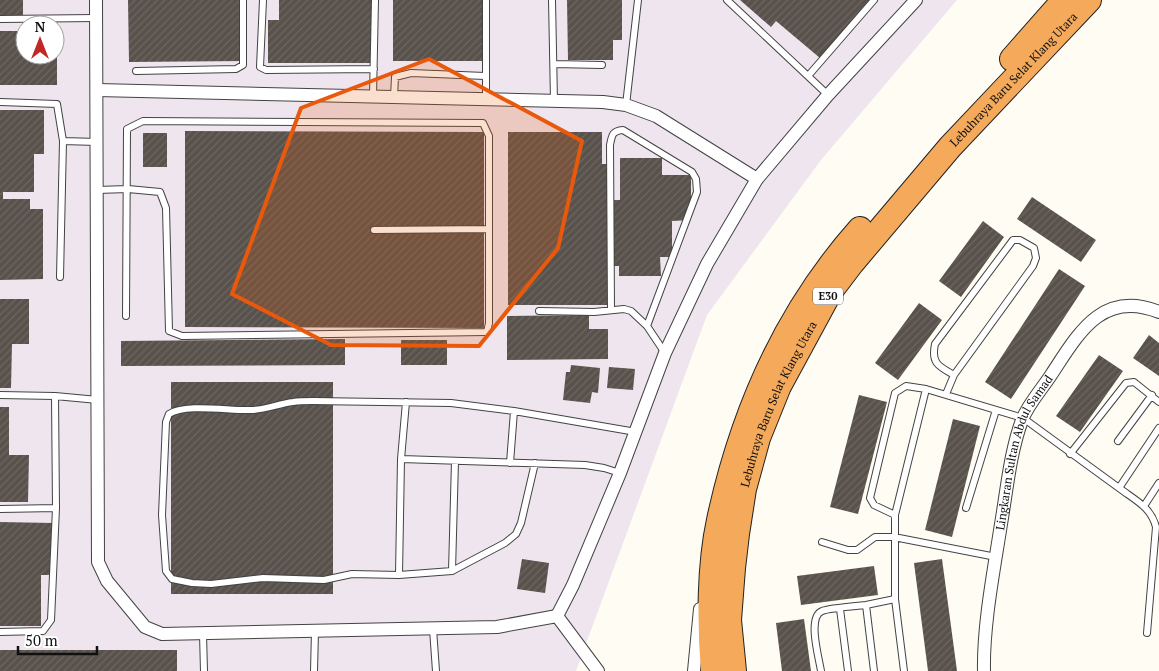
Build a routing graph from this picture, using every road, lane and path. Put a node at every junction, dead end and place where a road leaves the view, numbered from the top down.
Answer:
1 (96, 0) edge
2 (243, 0) edge
3 (263, 0) edge
4 (375, 0) edge
5 (486, 0) edge
6 (552, 0) edge
7 (638, 0) edge
8 (727, 0) edge
9 (874, 0) edge
10 (916, 0) edge
11 (1064, 0) edge
12 (1089, 0) edge
13 (96, 18) junction
14 (0, 19) edge
15 (554, 64) junction
16 (602, 65) dead end
17 (374, 69) junction
18 (136, 71) dead end
19 (485, 76) junction
20 (808, 76) junction
21 (97, 90) junction
22 (828, 95) junction
23 (373, 96) junction
24 (394, 97) junction
25 (486, 99) junction
26 (554, 100) junction
27 (0, 102) edge
28 (626, 105) junction
29 (63, 141) junction
30 (97, 142) junction
31 (757, 179) junction
32 (97, 190) junction
33 (128, 190) junction
34 (489, 229) junction
35 (374, 230) dead end
36 (836, 256) junction
37 (60, 277) dead end
38 (611, 310) junction
39 (539, 311) dead end
40 (1159, 312) edge
41 (126, 316) dead end
42 (647, 326) junction
43 (665, 353) junction
44 (954, 375) junction
45 (926, 389) junction
46 (946, 394) junction
47 (1152, 395) junction
48 (0, 396) edge
49 (55, 396) junction
50 (98, 400) junction
51 (406, 402) junction
52 (1159, 402) edge
53 (996, 410) junction
54 (514, 411) junction
55 (1023, 418) junction
56 (1159, 428) edge
57 (636, 432) junction
58 (1118, 441) dead end
59 (1070, 454) junction
60 (401, 459) junction
61 (455, 461) junction
62 (510, 463) junction
63 (535, 463) junction
64 (620, 472) junction
65 (1159, 483) edge
66 (1119, 488) junction
67 (1144, 506) junction
68 (56, 508) junction
69 (966, 508) dead end
70 (0, 509) edge
71 (895, 515) junction
72 (894, 537) junction
73 (822, 542) dead end
74 (996, 557) junction
75 (452, 571) junction
76 (399, 575) junction
77 (895, 599) junction
78 (866, 605) junction
79 (840, 609) junction
80 (556, 616) junction
81 (433, 629) junction
82 (315, 631) junction
83 (0, 632) edge
84 (1147, 633) dead end
85 (203, 634) junction
86 (314, 670) edge
87 (204, 671) edge
88 (436, 671) edge
89 (598, 671) edge
90 (694, 671) edge
91 (713, 671) edge
92 (734, 671) edge
93 (821, 671) edge
94 (848, 671) edge
95 (874, 671) edge
96 (904, 671) edge
97 (984, 671) edge

1 - 13 street
2 - 18 lane
3 - 17 lane
4 - 17 lane
5 - 19 lane
6 - 15 lane
7 - 28 lane
8 - 20 lane
9 - 20 lane
10 - 22 street
11 - 36 highway, Lebuhraya Baru Selat Klang Utara / E30
12 - 92 highway, Lebuhraya Baru Selat Klang Utara / E30
13 - 14 lane
13 - 21 street
15 - 16 lane
15 - 26 lane
17 - 23 lane
19 - 24 lane
19 - 25 lane
20 - 22 lane
21 - 23 street
21 - 30 street
22 - 31 street
23 - 24 street
24 - 25 street
25 - 26 street
26 - 28 street
27 - 29 lane
28 - 31 street
29 - 30 lane
29 - 37 lane
30 - 32 street
31 - 43 street
32 - 33 lane
32 - 50 street
33 - 34 lane
33 - 34 lane
33 - 41 lane
34 - 35 lane
36 - 90 street
36 - 91 highway, Lebuhraya Baru Selat Klang Utara / E30
38 - 39 lane
38 - 42 lane
38 - 42 lane
40 - 55 street, Lingkaran Sultan Abdul Samad
42 - 43 lane
43 - 57 street
44 - 44 lane
44 - 46 lane
45 - 46 lane
45 - 71 lane
45 - 71 lane
46 - 53 lane
47 - 52 lane
47 - 58 lane
47 - 59 lane
48 - 49 lane
49 - 50 lane
49 - 68 lane
50 - 85 street
51 - 54 lane
51 - 60 lane
51 - 76 lane
53 - 55 lane
53 - 69 lane
54 - 57 lane
54 - 62 lane
55 - 59 lane
55 - 74 street, Lingkaran Sultan Abdul Samad
56 - 66 lane
57 - 64 street
59 - 66 lane
60 - 61 lane
60 - 76 lane
61 - 62 lane
61 - 75 lane
62 - 63 lane
63 - 64 lane
63 - 75 lane
64 - 80 street
65 - 67 lane
66 - 67 lane
67 - 84 lane
68 - 70 lane
68 - 83 lane
71 - 72 lane
72 - 73 lane
72 - 74 lane
72 - 77 lane
74 - 97 street, Lingkaran Sultan Abdul Samad
75 - 76 lane
77 - 78 lane
77 - 96 lane
78 - 79 lane
78 - 95 lane
79 - 93 lane
79 - 94 lane
80 - 81 street
80 - 89 street
81 - 82 street
81 - 88 lane
82 - 85 street
82 - 86 lane
85 - 87 lane

